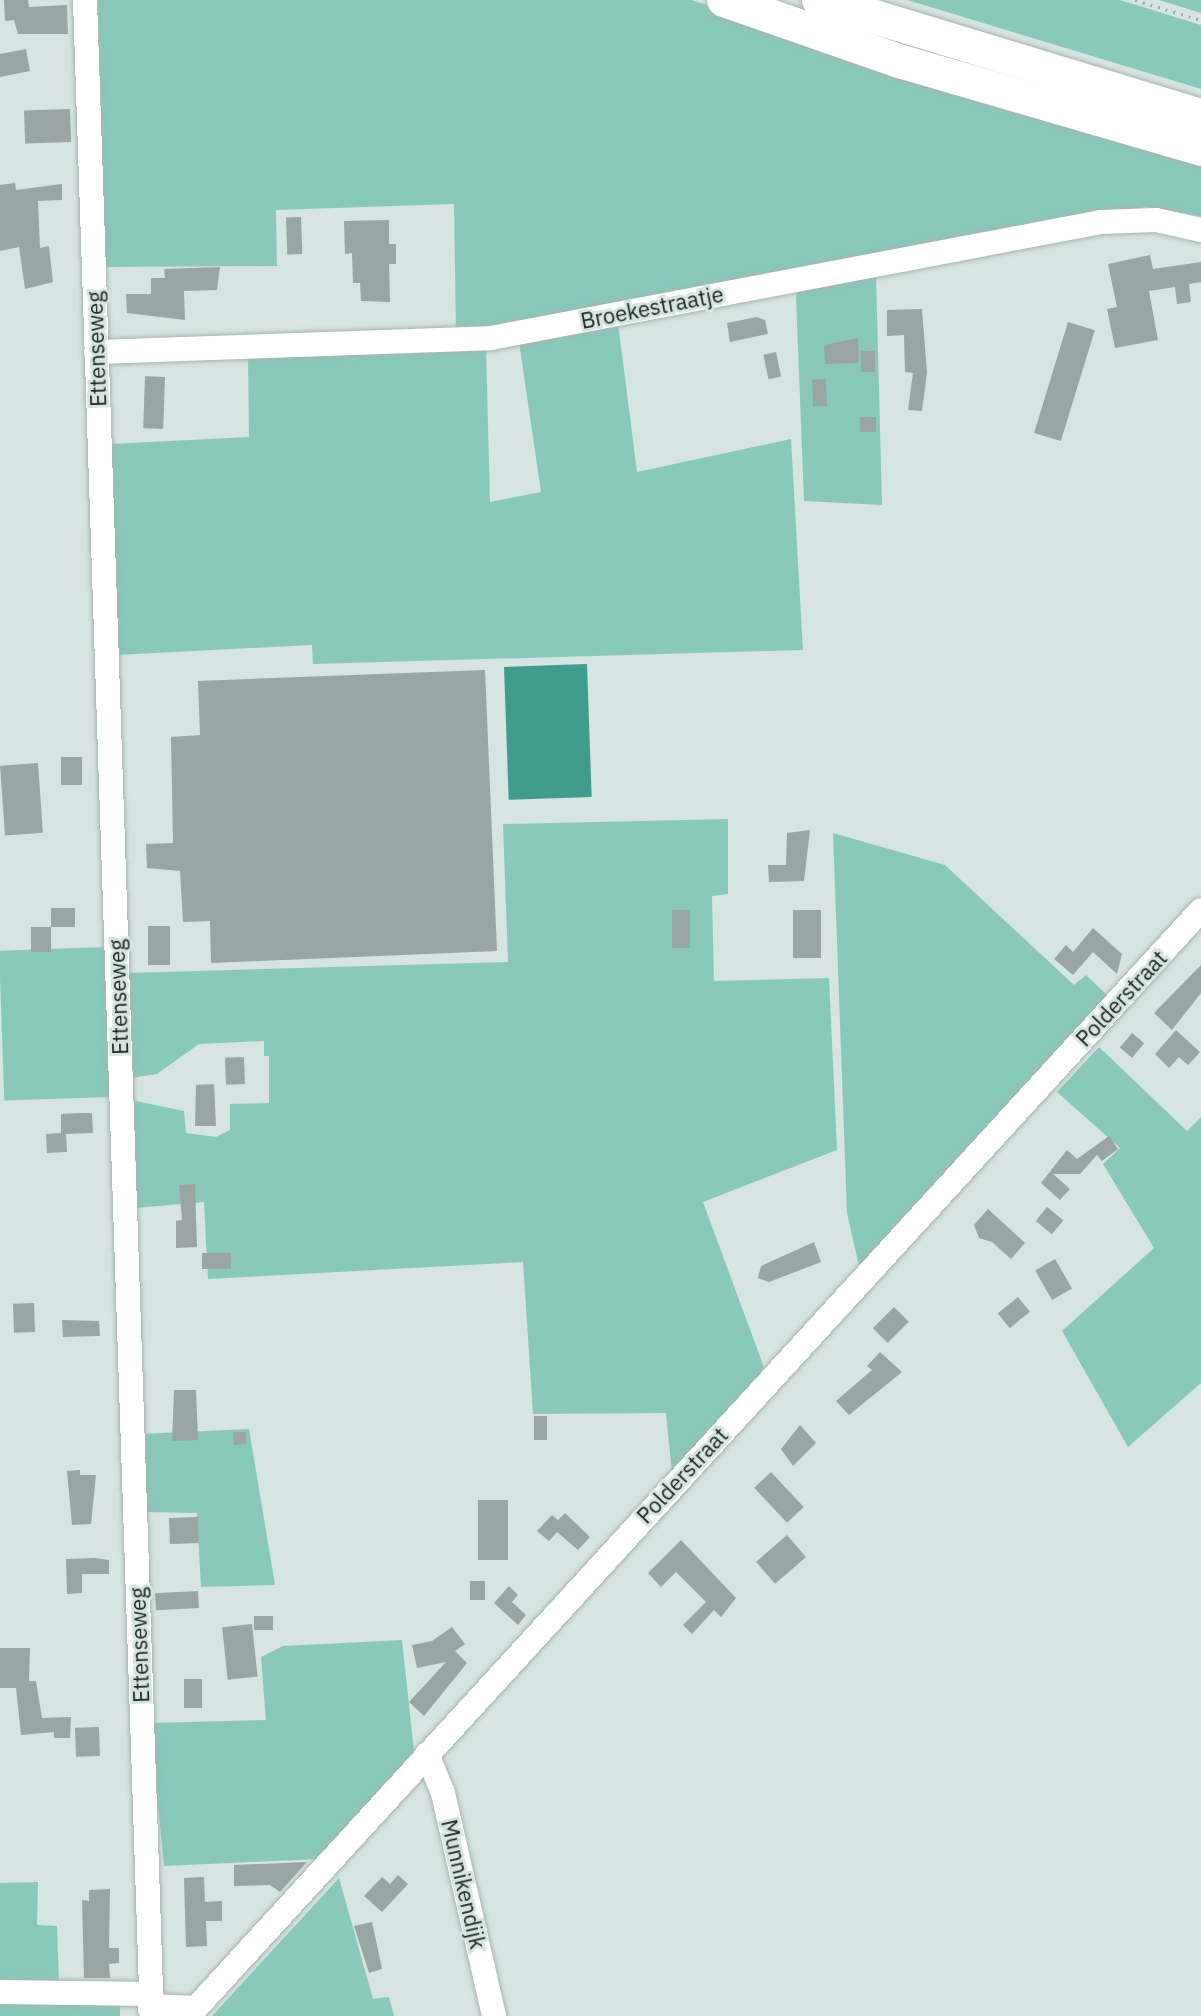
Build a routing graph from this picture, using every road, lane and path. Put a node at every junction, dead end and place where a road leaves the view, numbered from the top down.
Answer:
1 (85, 0) edge
2 (724, 0) edge
3 (819, 0) edge
4 (1135, 0) edge
5 (1201, 20) edge
6 (1201, 116) edge
7 (1201, 149) edge
8 (1201, 230) edge
9 (96, 352) junction
10 (1201, 910) edge
11 (427, 1754) junction
12 (0, 1992) edge
13 (150, 2005) edge
14 (494, 2016) edge

1 - 9 street, Ettenseweg
2 - 7 highway
3 - 6 highway
4 - 5 path
8 - 9 street, Broekestraatje
9 - 13 street, Ettenseweg
10 - 11 street, Polderstraat
11 - 13 street, Polderstraat
11 - 14 street, Munnikendijk
12 - 13 street

